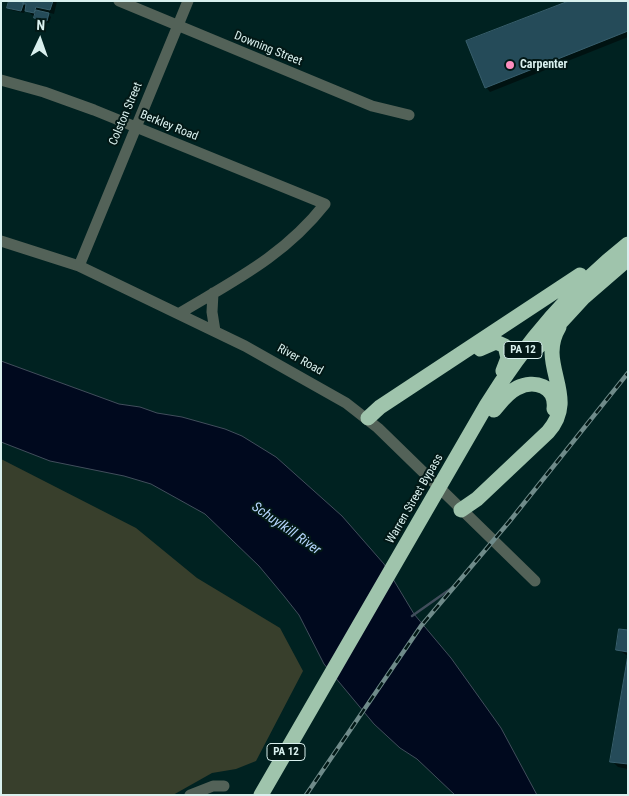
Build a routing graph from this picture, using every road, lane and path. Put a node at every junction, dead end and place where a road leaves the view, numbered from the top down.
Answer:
1 (119, 1) edge
2 (188, 1) edge
3 (178, 26) junction
4 (1, 80) edge
5 (409, 115) dead end
6 (135, 127) junction
7 (1, 241) edge
8 (626, 250) edge
9 (79, 266) junction
10 (213, 293) junction
11 (570, 311) junction
12 (180, 313) junction
13 (215, 331) junction
14 (496, 388) junction
15 (494, 410) junction
16 (368, 418) junction
17 (450, 477) junction
18 (461, 510) junction
19 (535, 582) dead end
20 (314, 713) junction
21 (224, 786) dead end
22 (190, 795) edge
23 (261, 795) edge
24 (272, 795) edge

1 - 3 street, Downing Street
2 - 3 street, Colston Street
3 - 5 street, Downing Street
3 - 6 street, Colston Street
4 - 6 street, Berkley Road
6 - 9 street, Colston Street
6 - 10 street, Berkley Road
7 - 9 street, River Road
8 - 11 highway, Warren Street Bypass / PA 12
8 - 14 highway, Warren Street Bypass / PA 12
8 - 16 highway
9 - 12 street, River Road
10 - 12 street
10 - 13 street
11 - 15 highway, Warren Street Bypass / PA 12
11 - 18 highway
12 - 13 street, River Road
13 - 16 street, River Road
14 - 16 highway
14 - 17 highway, Warren Street Bypass / PA 12
15 - 17 highway, Warren Street Bypass / PA 12
15 - 18 highway
16 - 18 street, River Road
17 - 20 highway, Warren Street Bypass / PA 12
18 - 19 street, River Road
20 - 23 highway, Warren Street Bypass / PA 12
20 - 24 highway, Warren Street Bypass / PA 12
21 - 22 street

